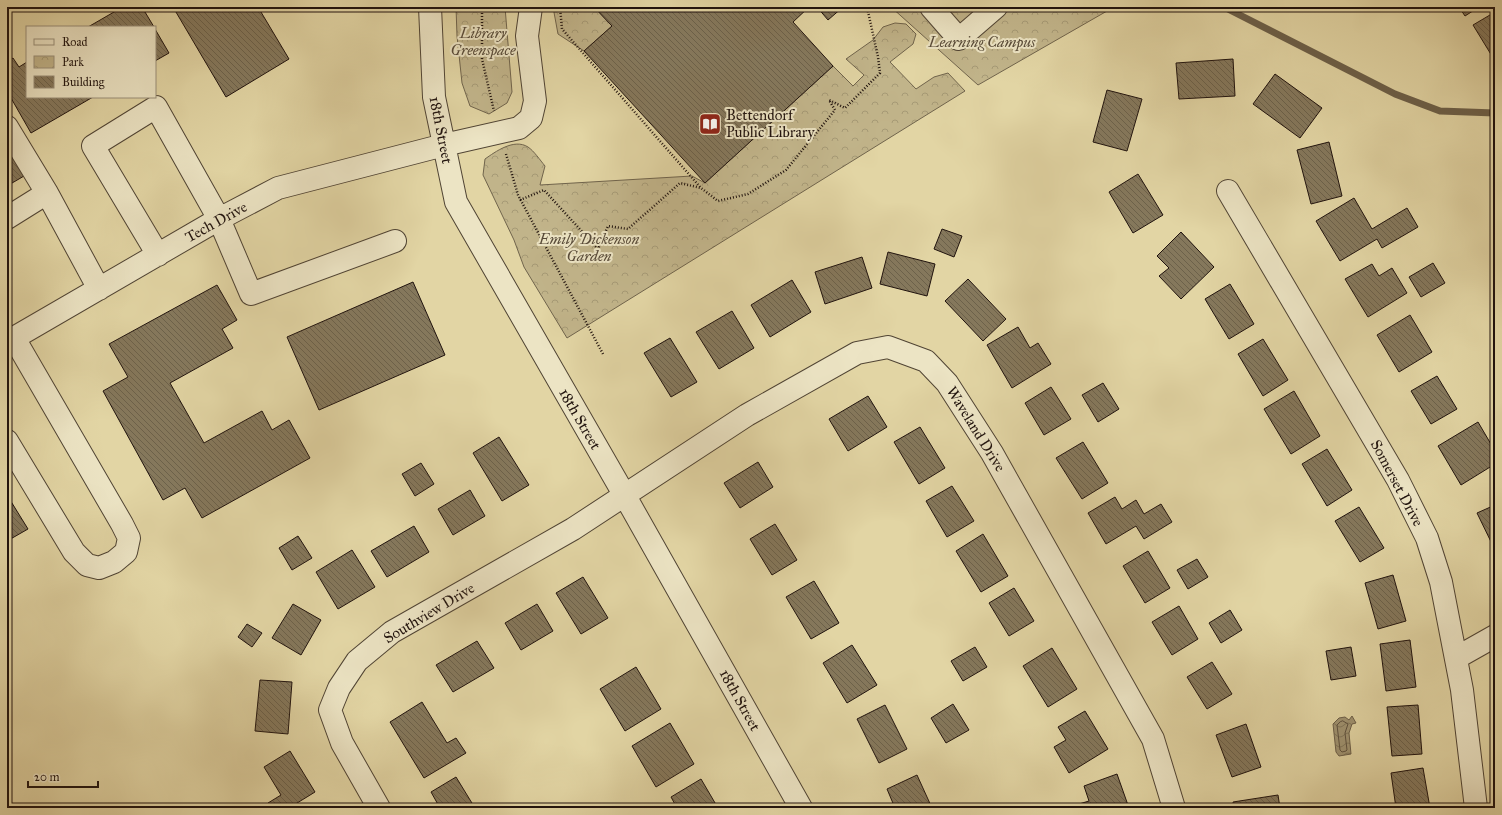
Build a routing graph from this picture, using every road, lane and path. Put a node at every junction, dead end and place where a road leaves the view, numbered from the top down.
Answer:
1 (430, 7) edge
2 (482, 7) edge
3 (531, 7) edge
4 (560, 7) edge
5 (867, 7) edge
6 (931, 7) edge
7 (996, 7) edge
8 (7, 127) edge
9 (500, 132) junction
10 (444, 145) junction
11 (701, 188) junction
12 (1228, 191) dead end
13 (47, 193) junction
14 (520, 200) junction
15 (7, 218) edge
16 (219, 219) junction
17 (395, 241) dead end
18 (158, 255) junction
19 (99, 289) junction
20 (10, 340) edge
21 (603, 354) dead end
22 (7, 441) edge
23 (625, 496) junction
24 (1495, 636) edge
25 (1456, 658) junction
26 (379, 808) edge
27 (801, 808) edge
28 (1174, 808) edge
29 (1476, 808) edge

1 - 10 street, 18th Street
2 - 9 path
3 - 9 street, Tech Drive
4 - 11 path
5 - 11 path
6 - 7 street
8 - 13 street
9 - 10 street, Tech Drive
9 - 14 path
10 - 16 street, Tech Drive
10 - 23 street, 18th Street
11 - 14 path
12 - 25 street, Somerset Drive
13 - 15 street
13 - 19 street
14 - 21 path
16 - 17 street
16 - 18 street, Tech Drive
16 - 18 street
18 - 19 street, Tech Drive
19 - 20 street, Tech Drive
20 - 22 street
23 - 26 street, Southview Drive
23 - 27 street, 18th Street
23 - 28 street, Waveland Drive
24 - 25 street
25 - 29 street, Somerset Drive

